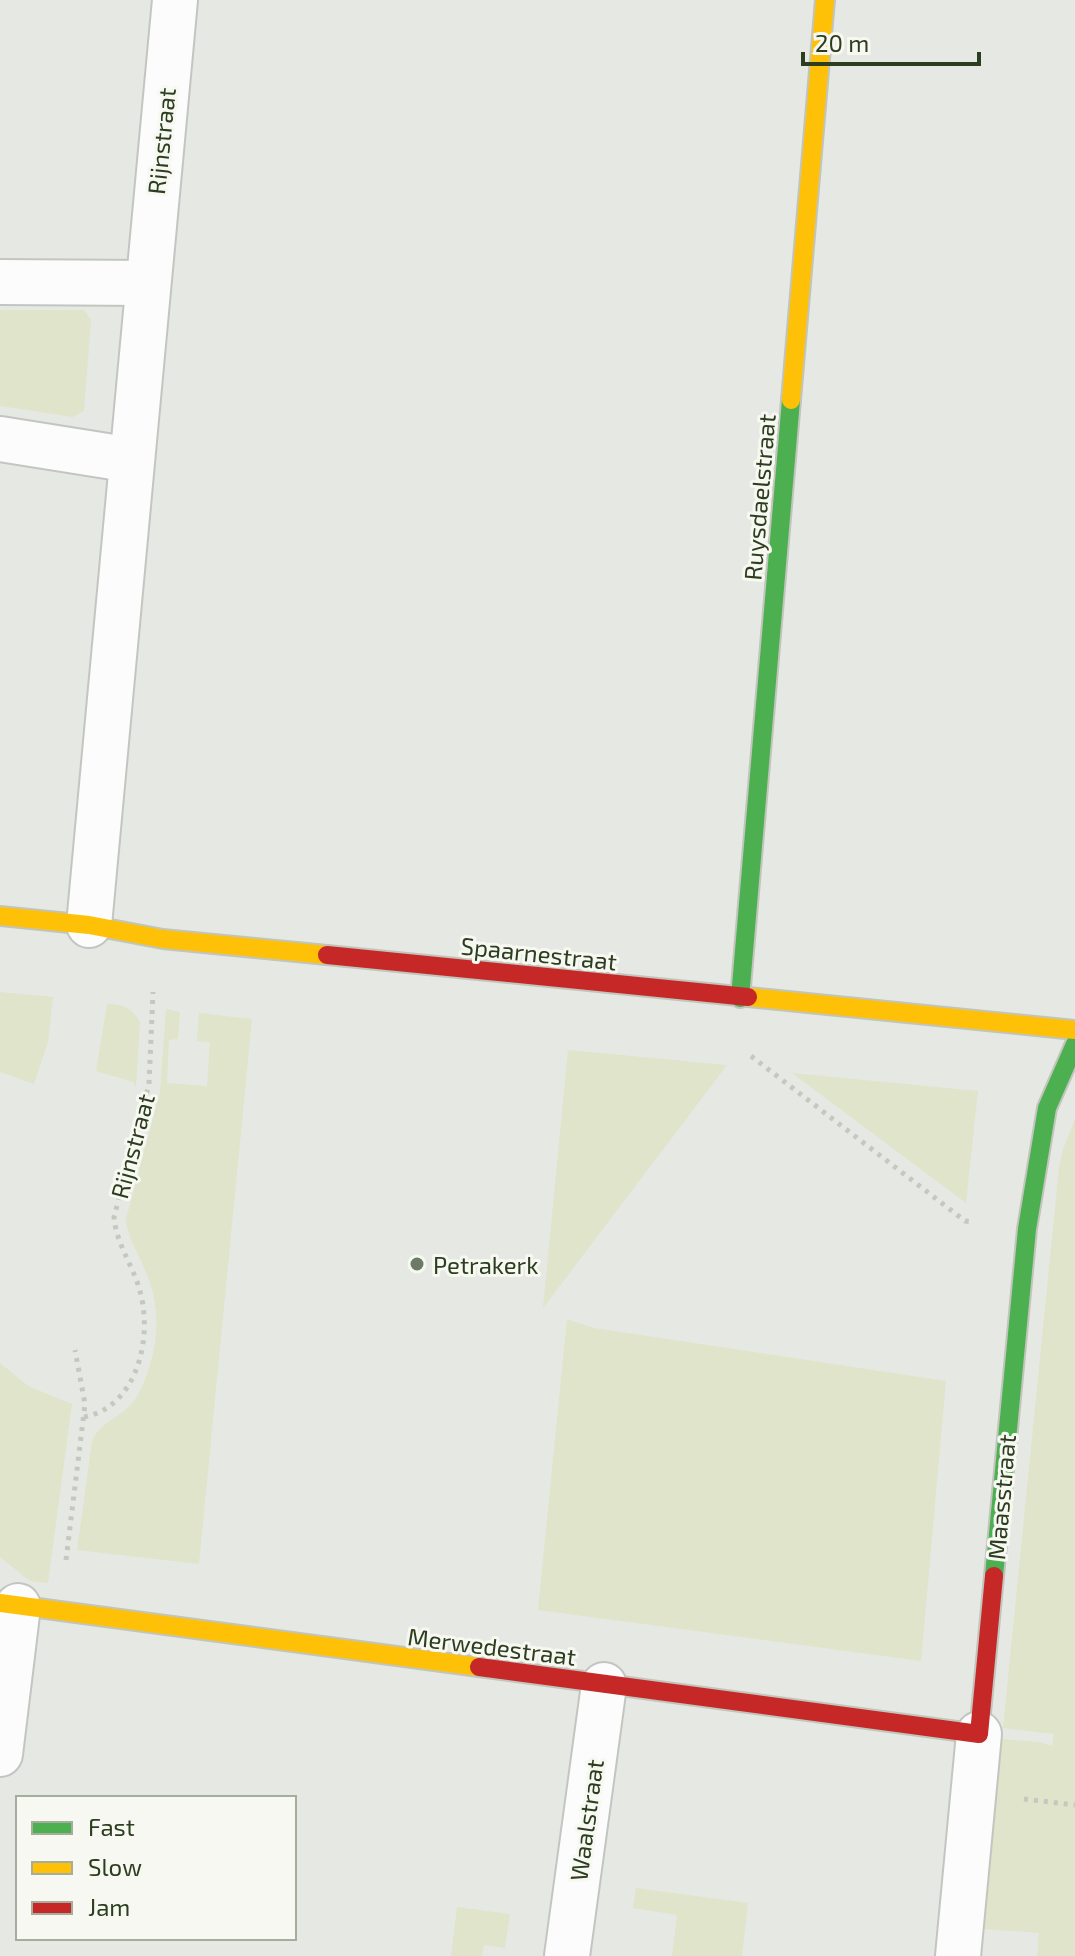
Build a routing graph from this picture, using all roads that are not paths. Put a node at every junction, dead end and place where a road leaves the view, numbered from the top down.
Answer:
1 (175, 0) edge
2 (825, 0) edge
3 (0, 282) edge
4 (147, 283) junction
5 (0, 439) edge
6 (132, 460) junction
7 (0, 916) edge
8 (89, 925) junction
9 (740, 998) junction
10 (1075, 1030) edge
11 (1075, 1044) edge
12 (9, 1605) edge
13 (604, 1685) junction
14 (979, 1734) junction
15 (0, 1754) edge
16 (567, 1956) edge
17 (958, 1956) edge

1 - 4 street, Rijnstraat
2 - 9 street, Ruysdaelstraat
3 - 4 street
4 - 6 street, Rijnstraat
5 - 6 street
6 - 8 street, Rijnstraat
7 - 8 street, Spaarnestraat
8 - 9 street, Spaarnestraat
9 - 10 street, Spaarnestraat
11 - 14 street, Maasstraat
12 - 13 street, Merwedestraat
12 - 15 street
13 - 14 street, Merwedestraat
13 - 16 street, Waalstraat
14 - 17 street, Maasstraat

